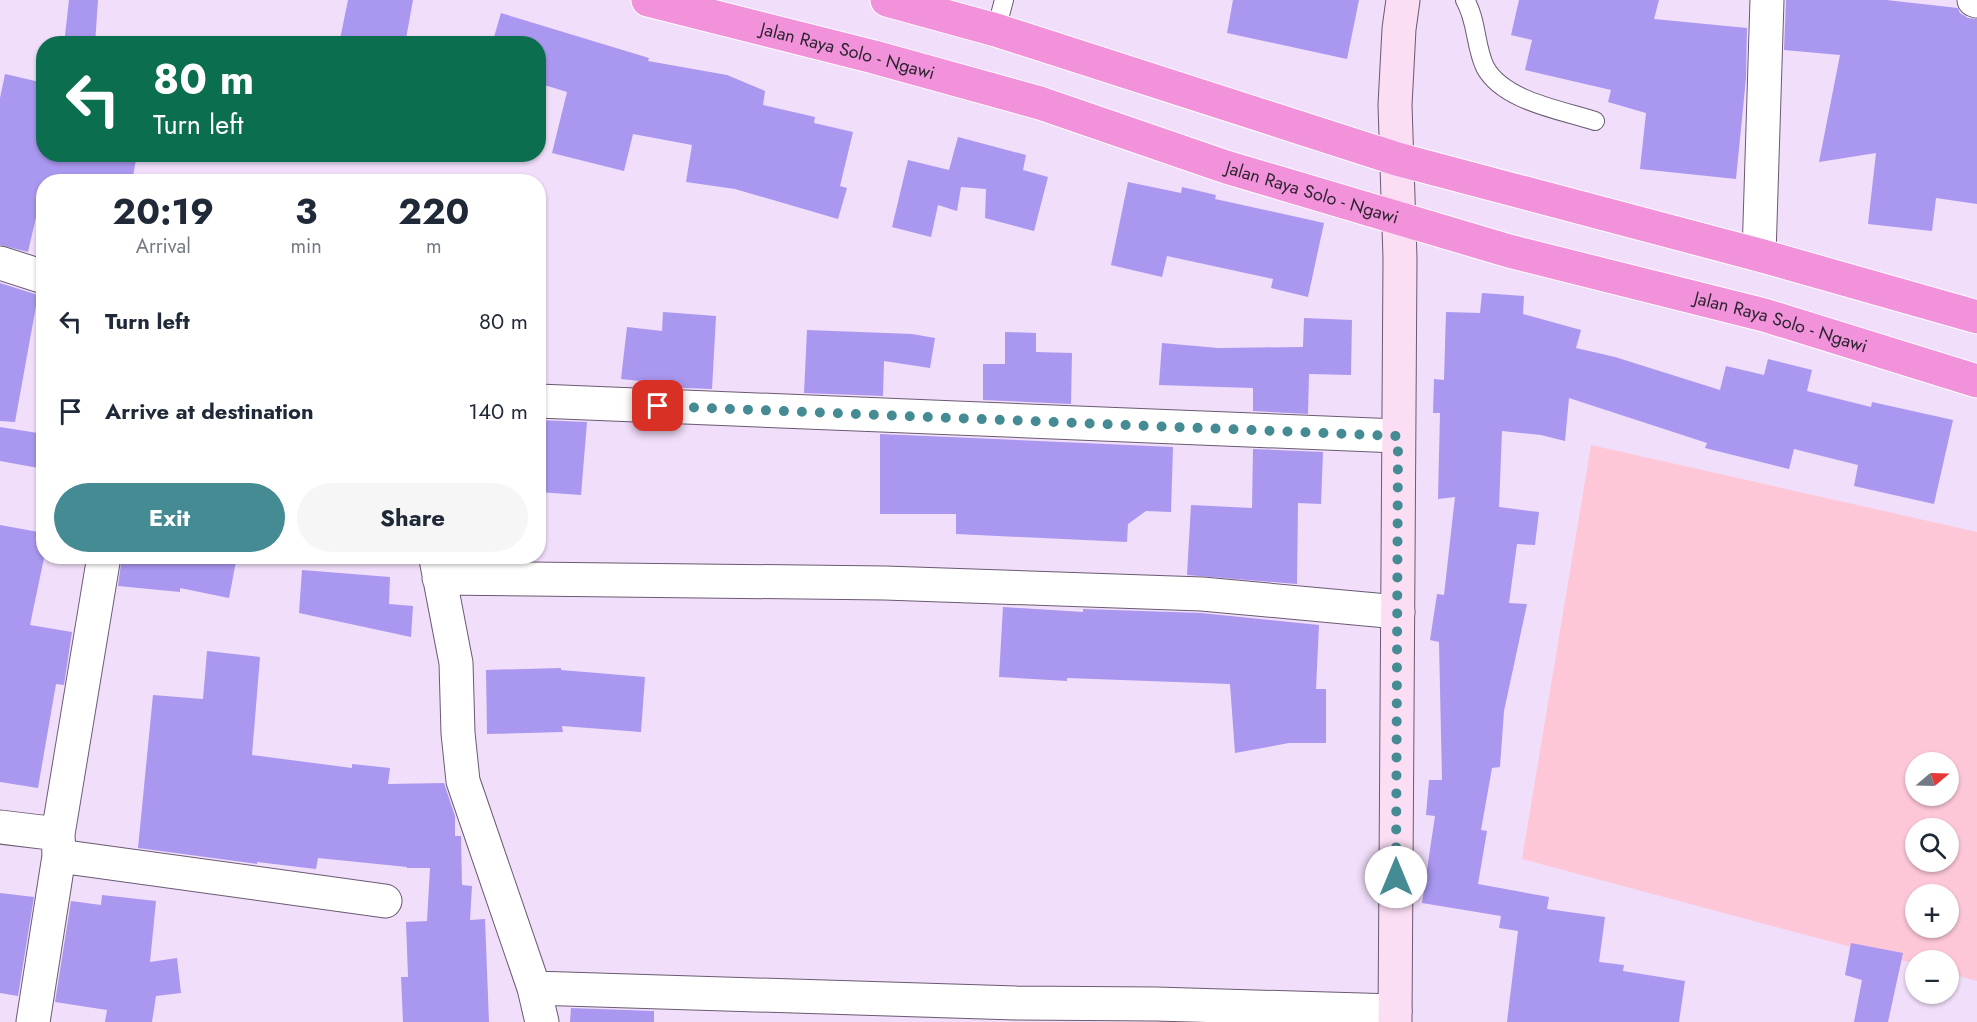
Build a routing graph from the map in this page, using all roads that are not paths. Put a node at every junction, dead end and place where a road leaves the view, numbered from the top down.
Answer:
1 (648, 0) edge
2 (887, 0) edge
3 (1403, 0) edge
4 (1465, 0) edge
5 (1767, 0) edge
6 (1000, 15) edge
7 (1595, 121) dead end
8 (1397, 159) junction
9 (1400, 218) junction
10 (1759, 255) junction
11 (0, 263) edge
12 (36, 274) edge
13 (1977, 317) edge
14 (1977, 381) edge
15 (546, 401) edge
16 (1398, 436) junction
17 (103, 564) edge
18 (437, 567) edge
19 (1398, 612) junction
20 (0, 827) edge
21 (58, 845) junction
22 (385, 901) dead end
23 (534, 988) junction
24 (1395, 1016) edge
25 (33, 1022) edge
26 (542, 1022) edge

1 - 9 highway, Jalan Raya Solo - Ngawi
2 - 6 highway
3 - 8 main road
4 - 7 lane
5 - 10 street
6 - 8 highway
8 - 9 main road
8 - 10 highway
9 - 14 highway, Jalan Raya Solo - Ngawi
9 - 16 main road
10 - 13 highway
11 - 12 street
15 - 16 street
16 - 19 main road
17 - 21 street
18 - 19 street
18 - 23 street
19 - 24 main road
20 - 21 street
21 - 22 street
21 - 25 street
23 - 24 street
23 - 26 street

